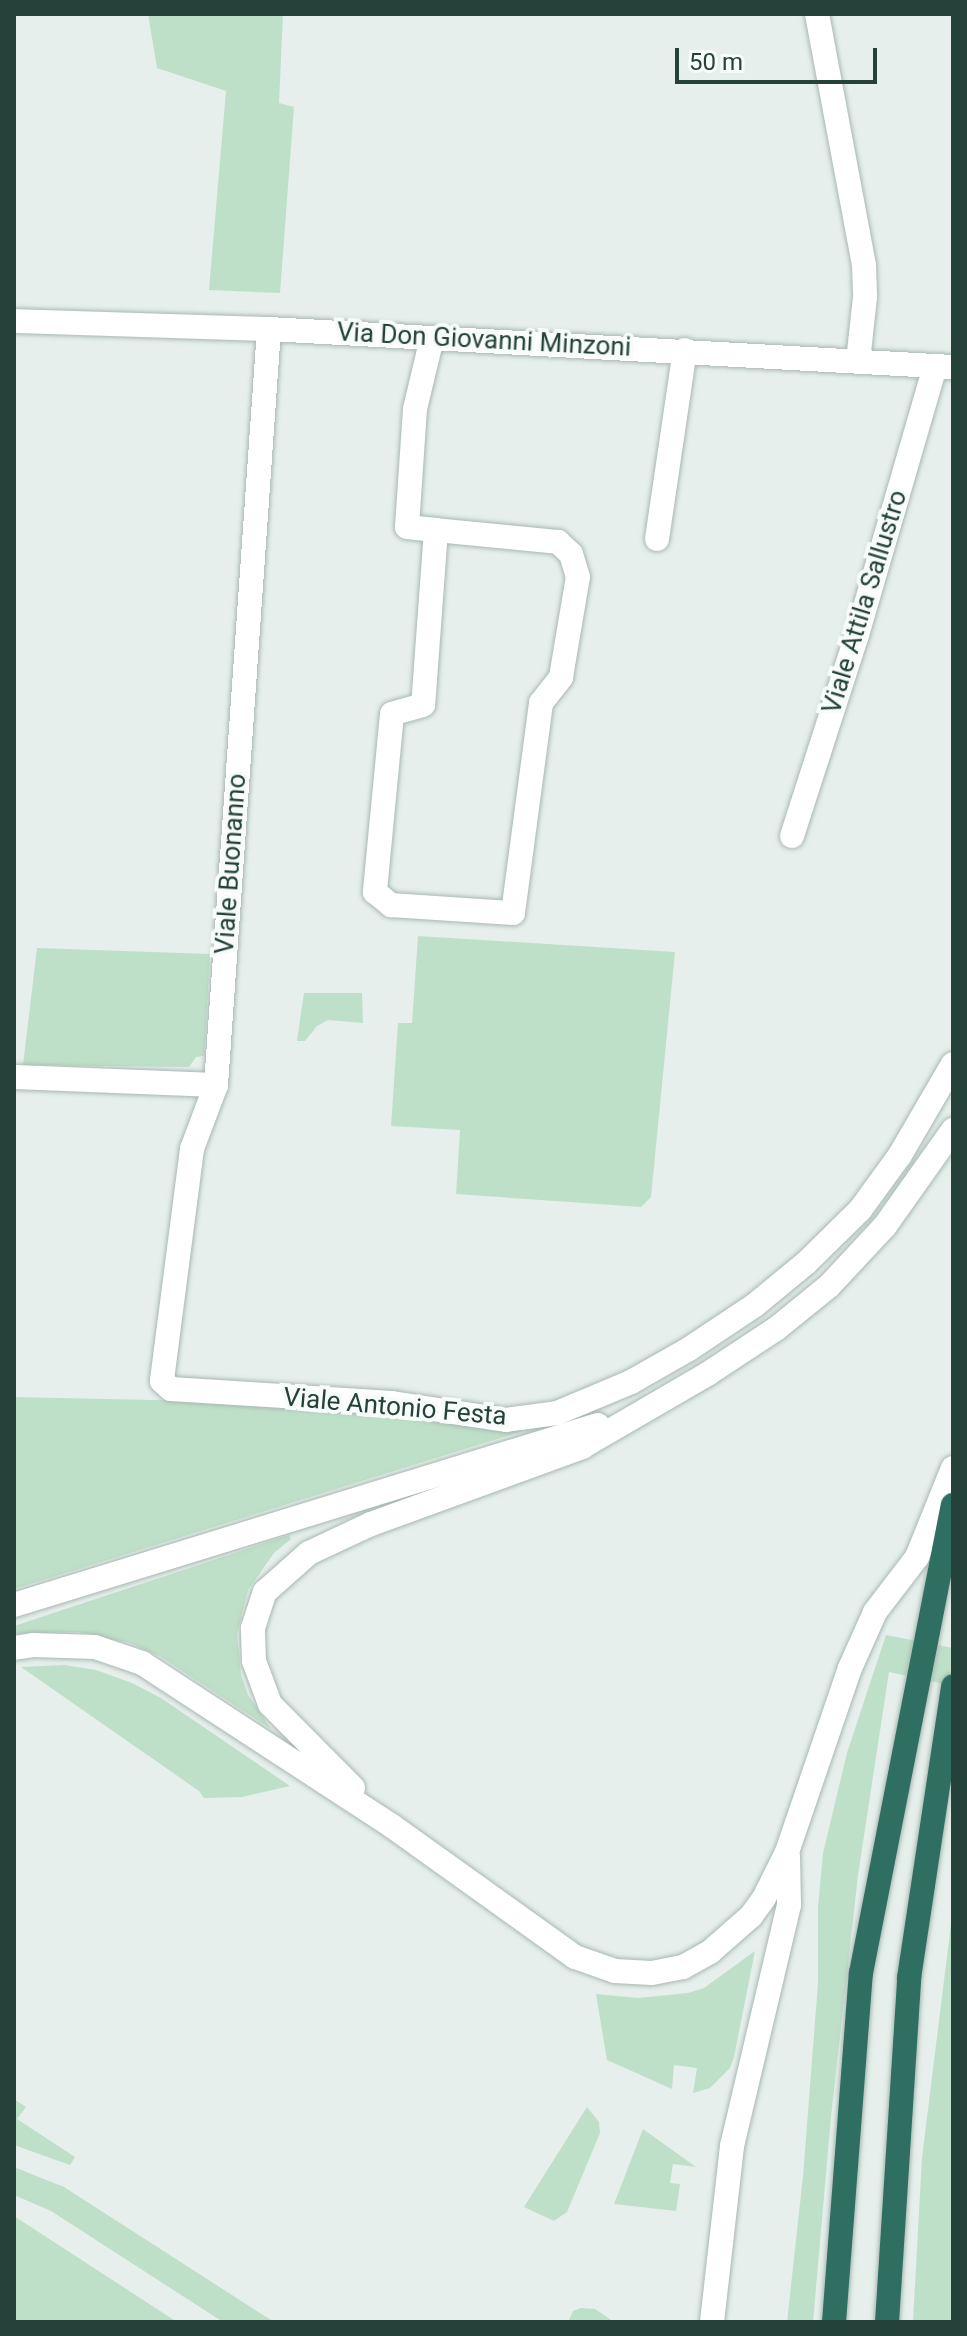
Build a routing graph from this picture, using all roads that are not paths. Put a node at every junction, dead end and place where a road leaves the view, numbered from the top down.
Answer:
1 (817, 14) edge
2 (14, 321) edge
3 (269, 329) junction
4 (432, 338) junction
5 (685, 350) junction
6 (858, 361) junction
7 (944, 367) edge
8 (436, 530) junction
9 (657, 539) dead end
10 (792, 836) dead end
11 (953, 1064) edge
12 (14, 1077) edge
13 (216, 1085) junction
14 (953, 1130) edge
15 (171, 1389) joint
16 (647, 1410) junction
17 (953, 1468) edge
18 (953, 1505) edge
19 (14, 1605) edge
20 (14, 1648) edge
21 (953, 1686) edge
22 (392, 1826) junction
23 (787, 1852) junction
24 (712, 2322) edge
25 (834, 2322) edge
26 (887, 2322) edge

1 - 6 street
2 - 3 street, Via Don Giovanni Minzoni
3 - 4 street, Via Don Giovanni Minzoni
3 - 13 street, Viale Buonanno
4 - 5 street, Via Don Giovanni Minzoni
4 - 8 street
5 - 6 street, Via Don Giovanni Minzoni
5 - 9 street
6 - 7 street, Via Don Giovanni Minzoni
7 - 10 street, Viale Attila Sallustro
8 - 8 street
11 - 15 street, Viale Antonio Festa
12 - 13 street
13 - 15 street, Viale Buonanno
14 - 16 street
16 - 19 street
16 - 22 street
17 - 23 street
18 - 25 highway
20 - 22 street
21 - 26 highway
22 - 23 street
23 - 24 street

